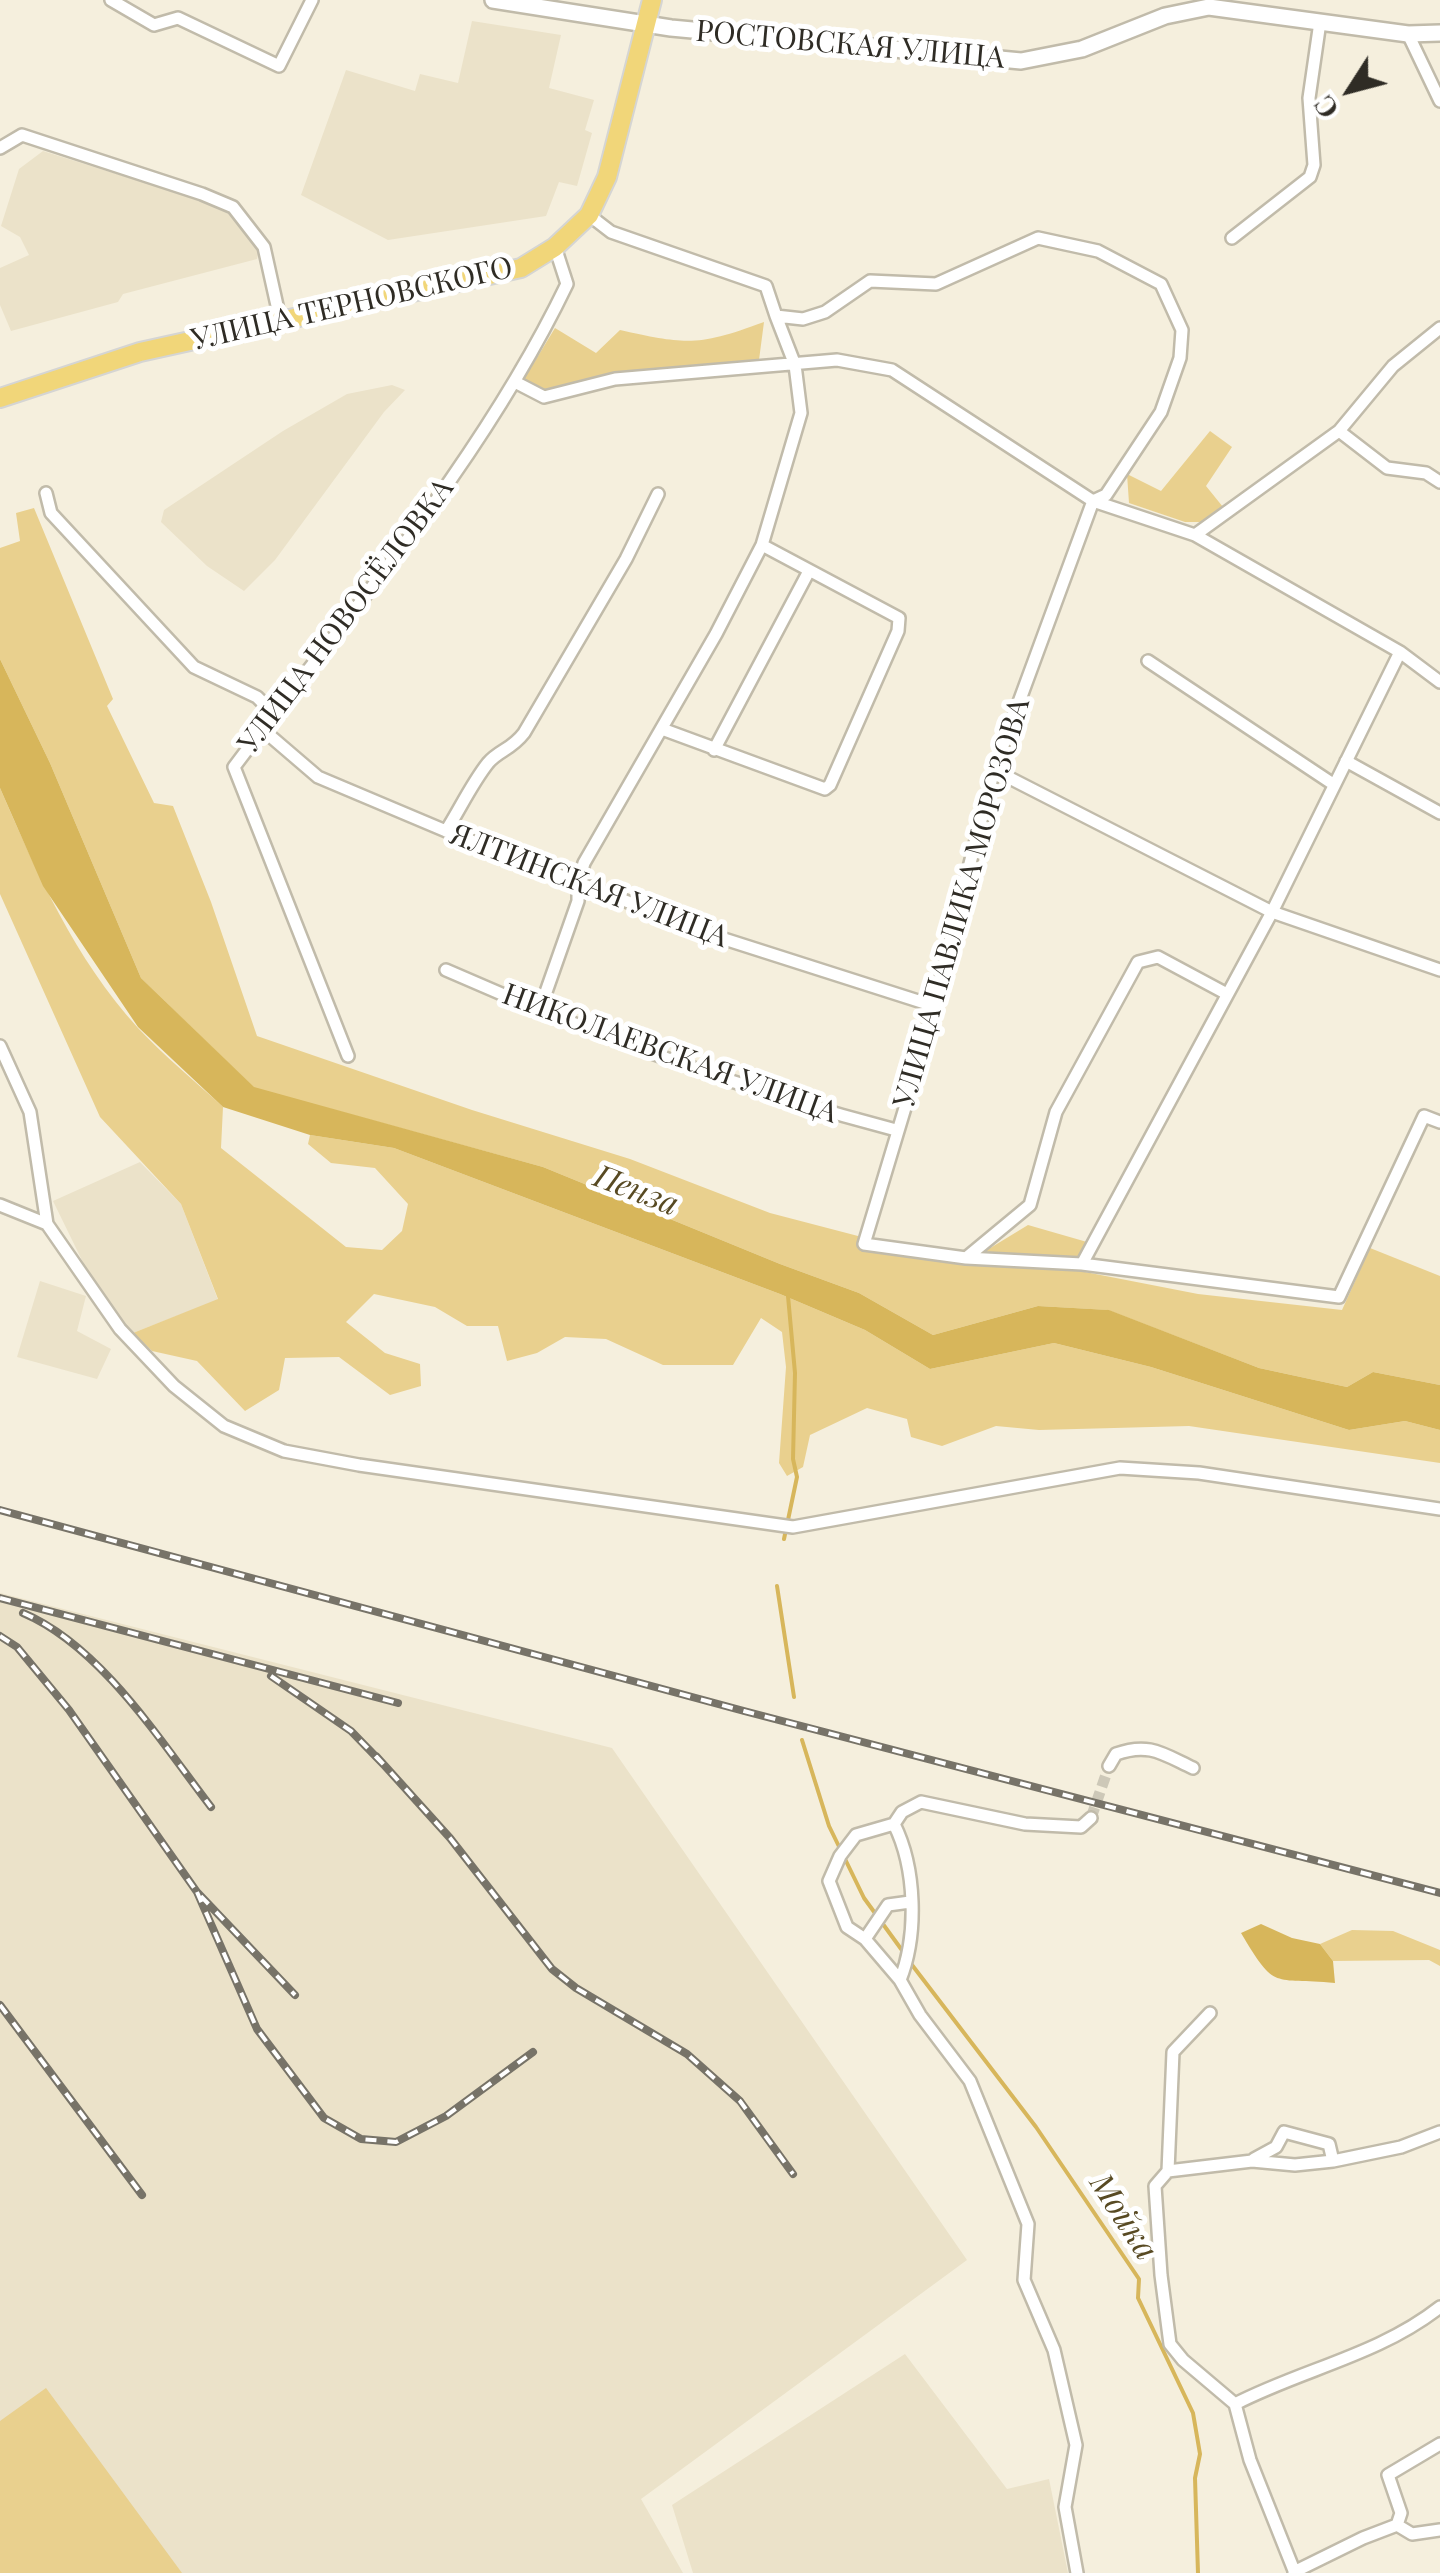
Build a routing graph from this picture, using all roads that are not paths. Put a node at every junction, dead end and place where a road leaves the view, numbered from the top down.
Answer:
1 (111, 0) edge
2 (312, 0) edge
3 (492, 0) edge
4 (652, 0) edge
5 (1320, 22) junction
6 (647, 23) junction
7 (1440, 33) edge
8 (1408, 34) junction
9 (1440, 101) edge
10 (0, 148) edge
11 (589, 215) junction
12 (1232, 238) dead end
13 (555, 247) junction
14 (776, 316) junction
15 (280, 320) junction
16 (1440, 328) edge
17 (795, 365) junction
18 (515, 382) junction
19 (0, 398) edge
20 (1338, 431) junction
21 (1440, 482) edge
22 (46, 494) dead end
23 (658, 494) dead end
24 (1093, 501) junction
25 (1196, 535) junction
26 (762, 545) junction
27 (808, 571) junction
28 (1400, 652) junction
29 (1148, 661) dead end
30 (1440, 682) edge
31 (274, 714) junction
32 (262, 729) junction
33 (662, 729) junction
34 (714, 750) junction
35 (1346, 761) junction
36 (994, 770) junction
37 (1333, 784) junction
38 (1440, 814) edge
39 (446, 831) junction
40 (578, 884) junction
41 (1272, 912) junction
42 (446, 970) dead end
43 (1440, 970) edge
44 (1227, 994) junction
45 (934, 1006) junction
46 (540, 1010) junction
47 (0, 1046) edge
48 (348, 1056) dead end
49 (1440, 1122) edge
50 (896, 1130) junction
51 (0, 1205) edge
52 (47, 1224) junction
53 (966, 1258) junction
54 (1082, 1264) junction
55 (1440, 1509) edge
56 (1109, 1766) dead end
57 (1192, 1768) dead end
58 (1091, 1818) dead end
59 (894, 1824) junction
60 (910, 1902) junction
61 (865, 1939) junction
62 (900, 1980) junction
63 (1210, 2013) dead end
64 (1440, 2132) edge
65 (1252, 2160) junction
66 (1333, 2161) junction
67 (1168, 2171) junction
68 (1440, 2307) edge
69 (1235, 2404) junction
70 (1440, 2444) edge
71 (1397, 2525) junction
72 (1440, 2530) edge
73 (1295, 2572) edge
74 (1077, 2573) edge

1 - 2 street
3 - 6 street, РОСТОВСКАЯ УЛИЦА
4 - 6 main road, УЛИЦА ТЕРНОВСКОГО
5 - 6 street, РОСТОВСКАЯ УЛИЦА
5 - 8 street, РОСТОВСКАЯ УЛИЦА
5 - 12 street
6 - 11 main road, УЛИЦА ТЕРНОВСКОГО
7 - 8 street, РОСТОВСКАЯ УЛИЦА
8 - 9 street
10 - 15 street
11 - 13 main road, УЛИЦА ТЕРНОВСКОГО
11 - 14 street
13 - 15 main road, УЛИЦА ТЕРНОВСКОГО
13 - 18 street, УЛИЦА НОВОСЁЛОВКА
14 - 17 street
14 - 24 street, УЛИЦА ПАВЛИКА МОРОЗОВА
15 - 19 main road, УЛИЦА ТЕРНОВСКОГО
16 - 20 street
17 - 18 street
17 - 24 street
17 - 26 street
18 - 31 street, УЛИЦА НОВОСЁЛОВКА
20 - 21 street
20 - 25 street
22 - 31 street
23 - 39 street
24 - 25 street
24 - 36 street, УЛИЦА ПАВЛИКА МОРОЗОВА
25 - 28 street
26 - 27 street
26 - 33 street
27 - 34 street
27 - 34 street
28 - 30 street
28 - 35 street
29 - 37 street
31 - 32 street, УЛИЦА НОВОСЁЛОВКА
32 - 39 street, ЯЛТИНСКАЯ УЛИЦА
32 - 48 street, УЛИЦА НОВОСЁЛОВКА
33 - 34 street
33 - 40 street
35 - 37 street
35 - 38 street
36 - 41 street
36 - 45 street, УЛИЦА ПАВЛИКА МОРОЗОВА
37 - 41 street
39 - 40 street, ЯЛТИНСКАЯ УЛИЦА
40 - 45 street, ЯЛТИНСКАЯ УЛИЦА
40 - 46 street
41 - 43 street
41 - 44 street
42 - 46 street, НИКОЛАЕВСКАЯ УЛИЦА
44 - 53 street
44 - 54 street
45 - 50 street, УЛИЦА ПАВЛИКА МОРОЗОВА
46 - 50 street, НИКОЛАЕВСКАЯ УЛИЦА
47 - 52 street
49 - 54 street
50 - 53 street, УЛИЦА ПАВЛИКА МОРОЗОВА
51 - 52 street
52 - 55 street
53 - 54 street
56 - 57 street
58 - 59 street
59 - 60 street
59 - 61 street
60 - 61 street
60 - 62 street
61 - 62 street
62 - 74 street
63 - 67 street
64 - 66 street
65 - 66 street
65 - 66 street
65 - 67 street
67 - 69 street
68 - 69 street
69 - 73 street
70 - 71 street
71 - 72 street
71 - 73 street

